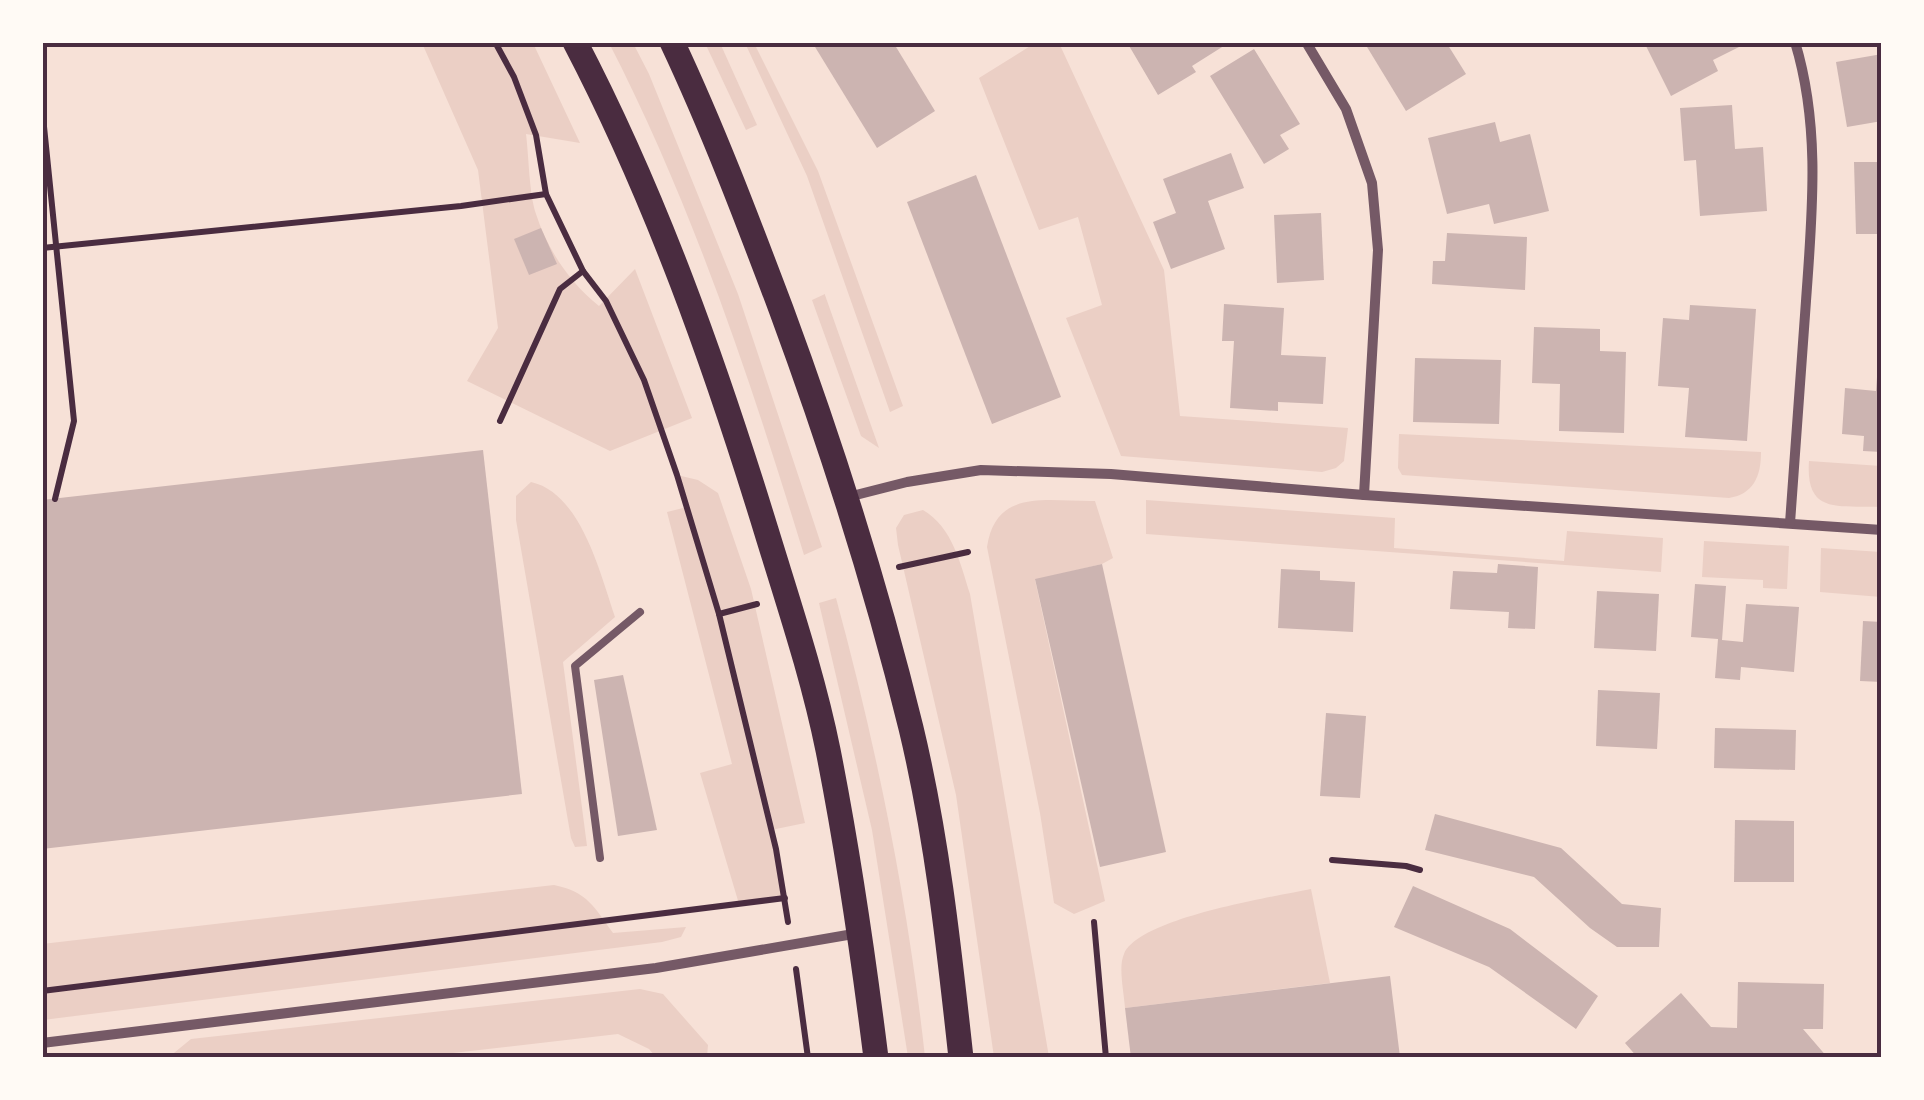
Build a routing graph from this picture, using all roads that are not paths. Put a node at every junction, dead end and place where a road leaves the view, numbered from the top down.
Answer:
1 (574, 42) edge
2 (672, 42) edge
3 (1306, 42) edge
4 (1795, 42) edge
5 (1364, 495) junction
6 (848, 497) junction
7 (1790, 524) junction
8 (1882, 530) edge
9 (640, 612) dead end
10 (600, 858) dead end
11 (860, 933) junction
12 (42, 1043) edge
13 (876, 1058) edge
14 (961, 1058) edge

1 - 11 main road
2 - 6 main road
3 - 5 street
4 - 7 street
5 - 6 street
5 - 7 street
6 - 14 main road
7 - 8 street
9 - 10 lane
11 - 12 street
11 - 13 main road

